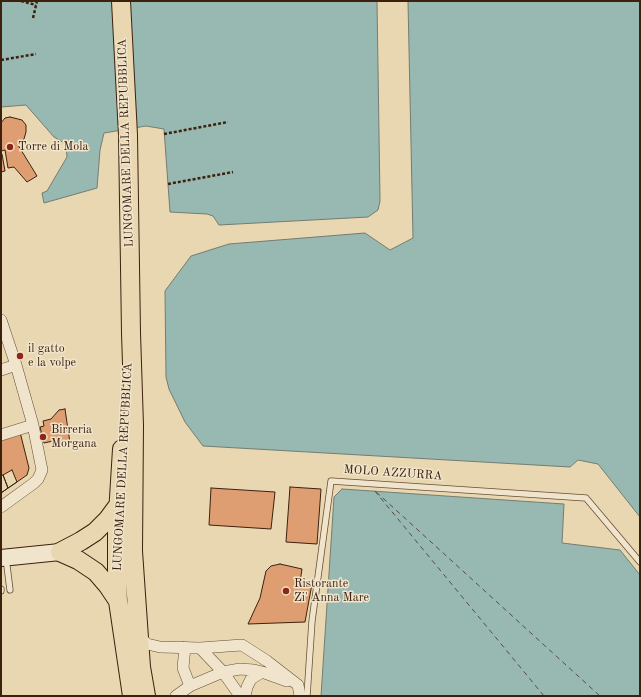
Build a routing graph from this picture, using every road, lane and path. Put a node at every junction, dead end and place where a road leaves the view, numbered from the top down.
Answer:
1 (21, 1) edge
2 (37, 1) edge
3 (121, 1) edge
4 (36, 5) junction
5 (33, 18) dead end
6 (36, 54) dead end
7 (1, 60) edge
8 (228, 122) dead end
9 (164, 134) dead end
10 (233, 172) dead end
11 (168, 184) dead end
12 (1, 320) edge
13 (131, 332) junction
14 (16, 365) junction
15 (1, 370) edge
16 (33, 425) junction
17 (1, 435) edge
18 (119, 504) junction
19 (1, 508) edge
20 (60, 552) junction
21 (4, 558) edge
22 (640, 562) edge
23 (10, 590) dead end
24 (118, 601) junction
25 (139, 636) junction
26 (185, 647) junction
27 (200, 648) junction
28 (223, 672) junction
29 (262, 672) junction
30 (190, 686) junction
31 (299, 691) edge
32 (132, 696) edge
33 (146, 696) edge
34 (176, 696) edge
35 (240, 696) edge
36 (245, 696) edge
37 (307, 696) edge

1 - 4 path
2 - 4 path
3 - 13 main road, LUNGOMARE DELLA REPUBBLICA
4 - 5 path
6 - 7 path
8 - 9 path
10 - 11 path
12 - 14 street
13 - 18 main road, LUNGOMARE DELLA REPUBBLICA
13 - 25 main road, LUNGOMARE DELLA REPUBBLICA
14 - 15 street
14 - 16 street
16 - 17 street
16 - 19 street
18 - 20 main road
18 - 24 main road, LUNGOMARE DELLA REPUBBLICA
20 - 21 street
20 - 24 main road
21 - 23 lane
22 - 37 lane, MOLO AZZURRA
24 - 32 main road, LUNGOMARE DELLA REPUBBLICA
25 - 26 street
25 - 33 main road, LUNGOMARE DELLA REPUBBLICA
26 - 27 street
26 - 30 street
27 - 28 street
27 - 31 street
28 - 29 street
28 - 30 street
28 - 35 street
29 - 31 street
29 - 36 street
30 - 34 street

